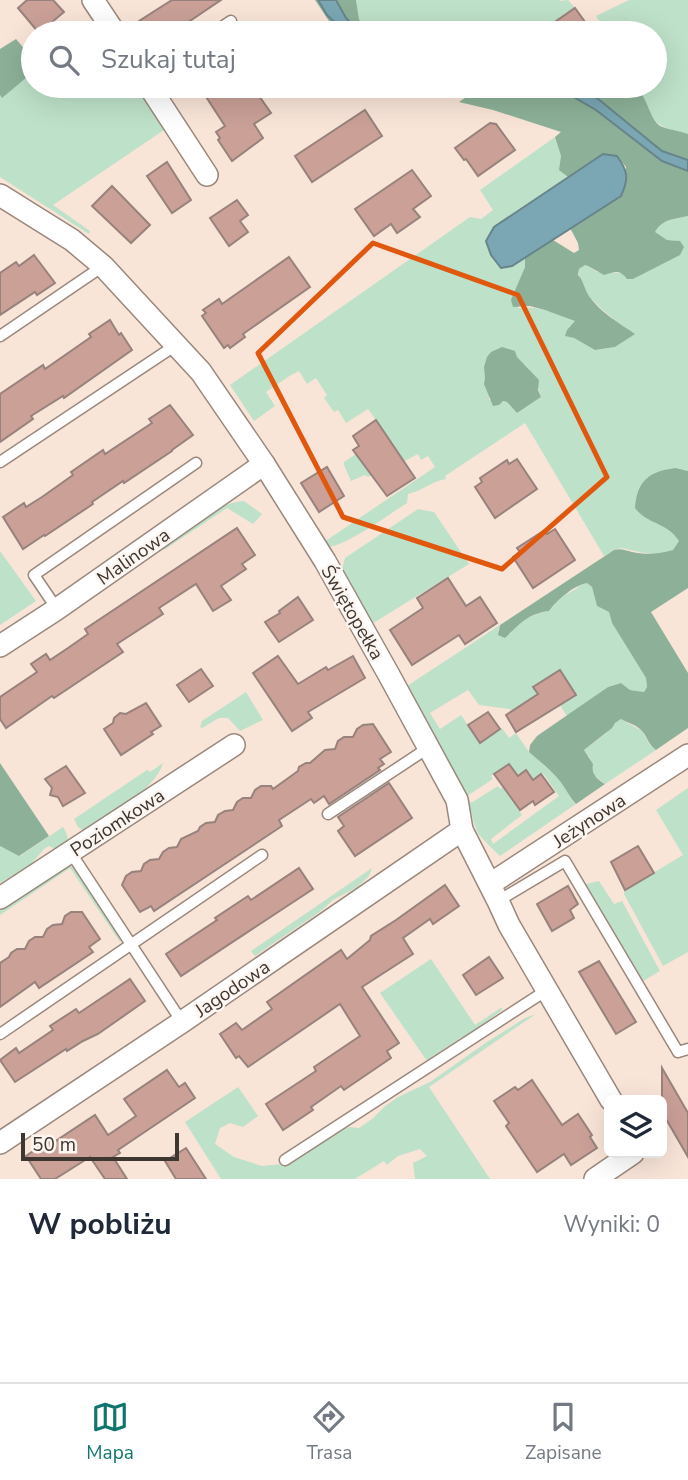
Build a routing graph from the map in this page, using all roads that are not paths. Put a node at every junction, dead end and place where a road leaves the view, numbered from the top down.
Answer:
1 (93, 0) edge
2 (107, 21) edge
3 (157, 98) edge
4 (207, 175) dead end
5 (0, 195) edge
6 (103, 267) junction
7 (0, 336) edge
8 (176, 345) junction
9 (0, 462) edge
10 (196, 463) dead end
11 (264, 464) junction
12 (57, 609) junction
13 (0, 646) edge
14 (234, 745) dead end
15 (428, 748) junction
16 (688, 755) edge
17 (328, 814) dead end
18 (462, 830) junction
19 (71, 853) junction
20 (262, 855) dead end
21 (494, 892) junction
22 (0, 898) edge
23 (131, 944) junction
24 (547, 990) junction
25 (182, 1021) junction
26 (0, 1034) edge
27 (688, 1049) edge
28 (608, 1095) edge
29 (0, 1143) edge
30 (626, 1158) edge
31 (285, 1160) dead end
32 (595, 1179) edge

1 - 2 street
3 - 4 street
5 - 6 street, Świętopełka
6 - 7 lane
6 - 8 street, Świętopełka
8 - 9 lane
8 - 11 street, Świętopełka
10 - 12 lane
11 - 12 street, Malinowa
11 - 15 street, Świętopełka
12 - 13 street, Malinowa
14 - 19 street, Poziomkowa
15 - 17 lane
15 - 18 street, Świętopełka
16 - 21 street, Jeżynowa
18 - 21 street, Świętopełka
18 - 25 street, Jagodowa
19 - 22 street, Poziomkowa
19 - 23 lane
20 - 23 lane
21 - 24 street, Świętopełka
21 - 27 lane
23 - 25 lane
23 - 26 lane
24 - 28 street, Świętopełka
24 - 31 lane
25 - 29 street, Jagodowa
30 - 32 street

